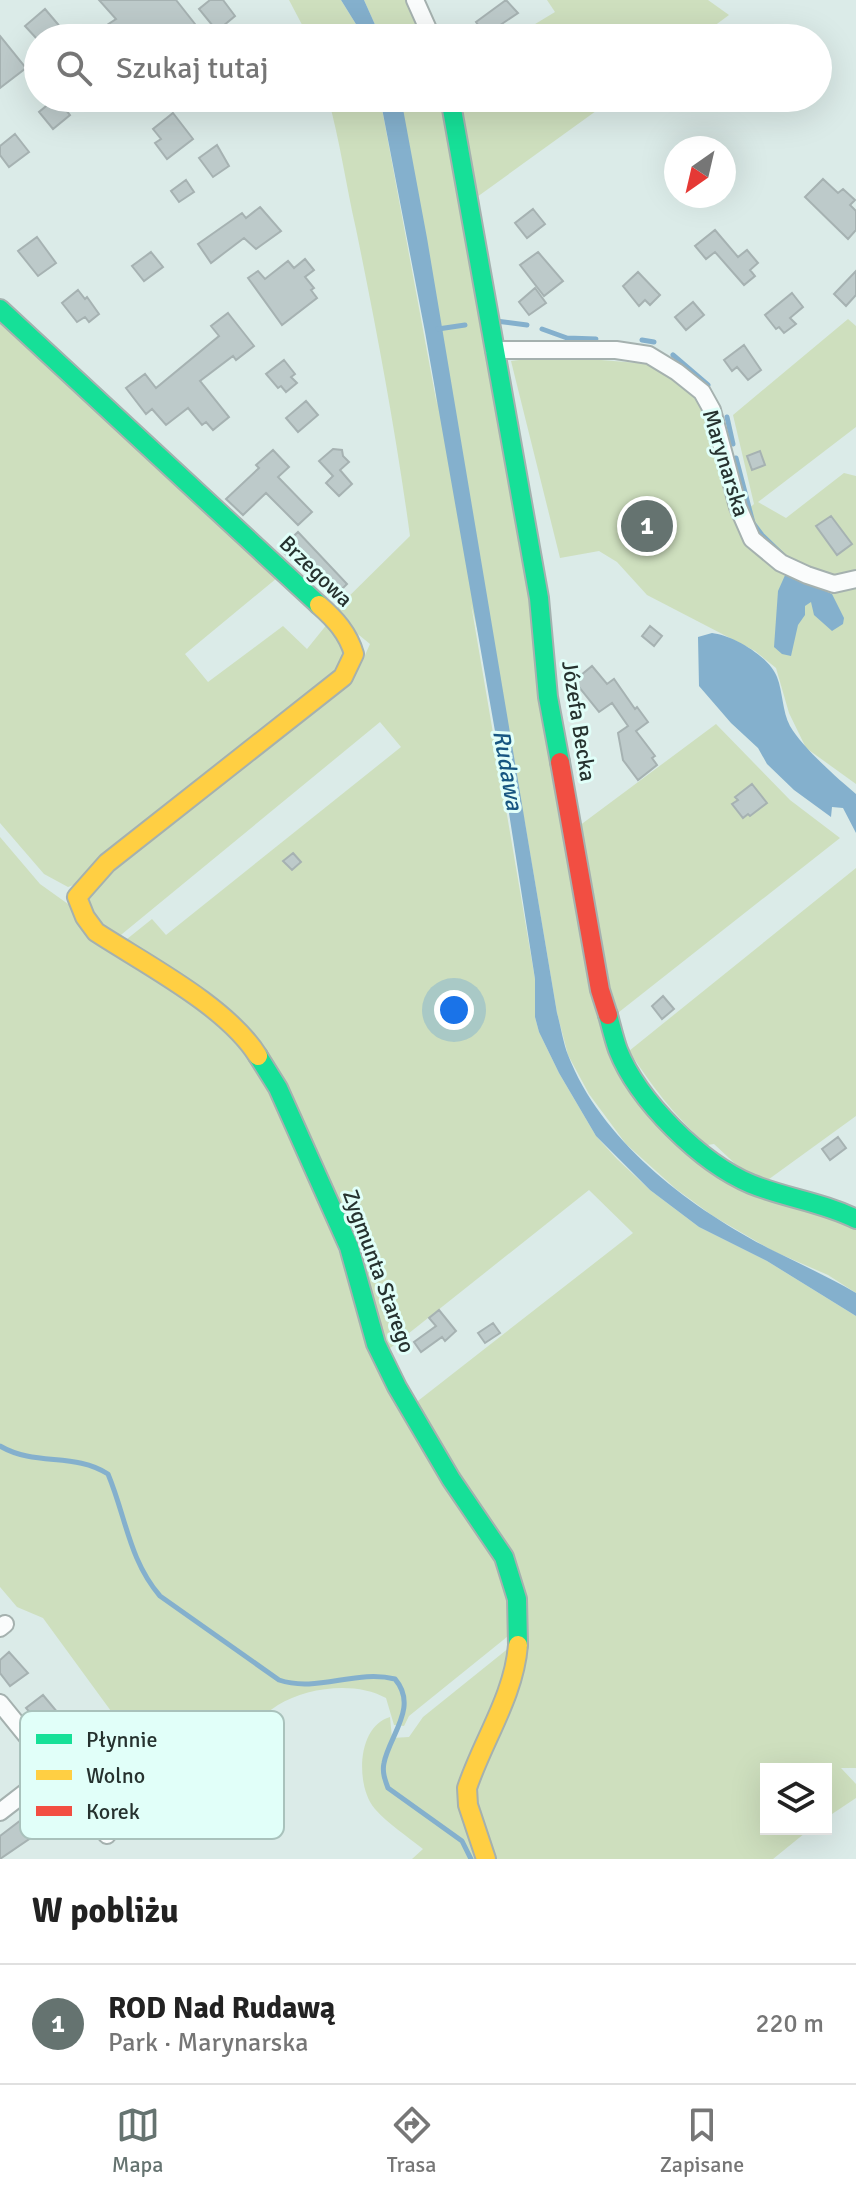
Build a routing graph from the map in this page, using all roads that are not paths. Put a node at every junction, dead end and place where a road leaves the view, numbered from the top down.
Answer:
1 (415, 0) edge
2 (426, 24) edge
3 (452, 112) edge
4 (0, 309) edge
5 (494, 350) junction
6 (856, 579) edge
7 (77, 897) joint
8 (856, 1219) edge
9 (0, 1703) edge
10 (20, 1729) edge
11 (20, 1797) edge
12 (0, 1812) edge
13 (486, 1859) edge

1 - 2 street
3 - 5 street, Józefa Becka
4 - 7 street, Brzegowa
5 - 6 street, Marynarska
5 - 8 street, Józefa Becka
7 - 13 street, Zygmunta Starego
9 - 10 street
11 - 12 street

